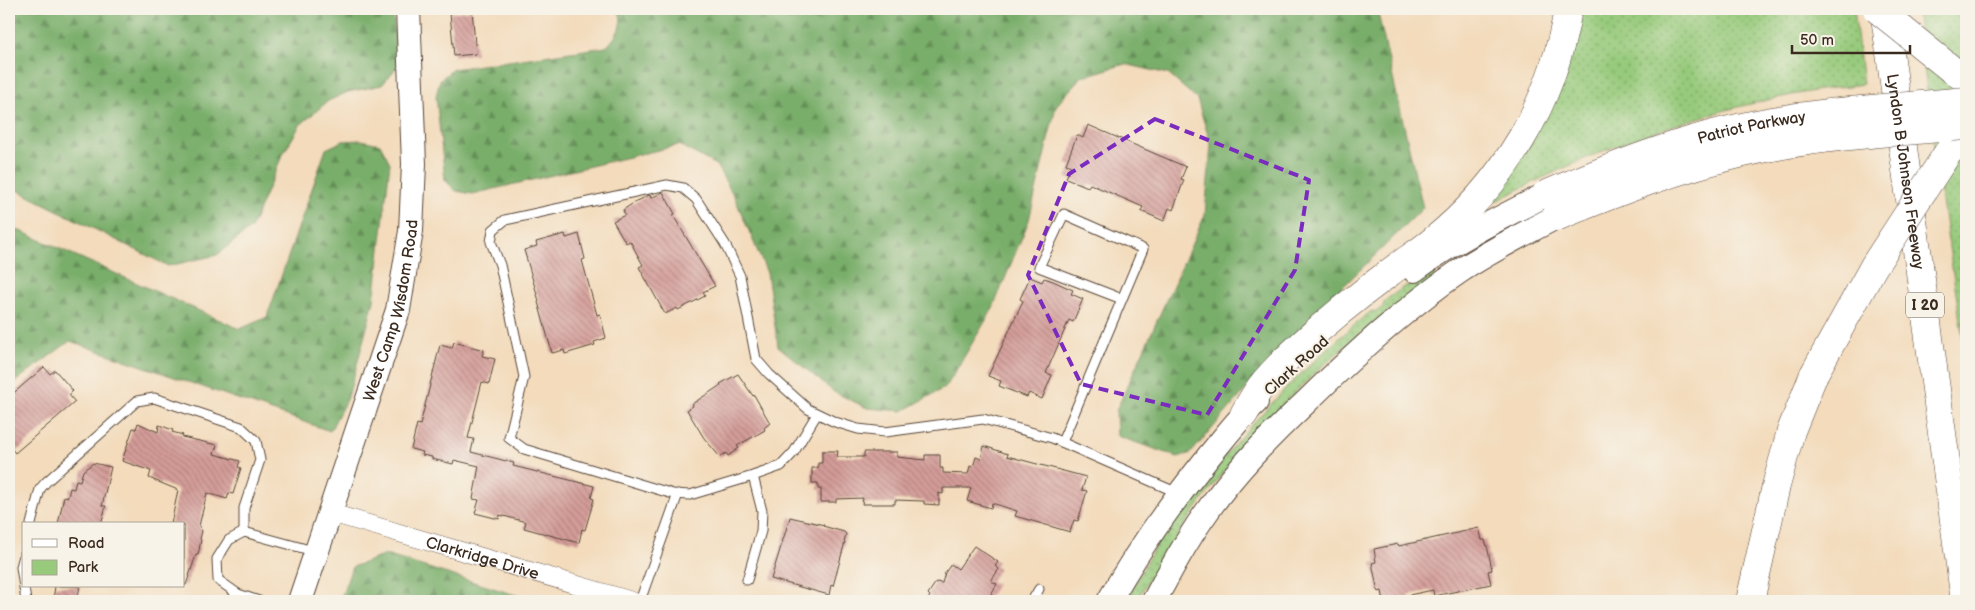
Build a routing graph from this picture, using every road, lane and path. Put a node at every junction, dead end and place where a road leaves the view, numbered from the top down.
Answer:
1 (408, 9) edge
2 (1568, 9) edge
3 (1877, 9) edge
4 (1884, 9) edge
5 (1966, 80) edge
6 (1966, 101) edge
7 (1966, 126) edge
8 (1966, 133) edge
9 (1550, 206) junction
10 (1122, 299) junction
11 (817, 414) junction
12 (1244, 414) junction
13 (1062, 442) junction
14 (753, 476) junction
15 (678, 494) junction
16 (1179, 494) junction
17 (331, 513) junction
18 (32, 522) edge
19 (244, 532) junction
20 (317, 552) junction
21 (747, 580) dead end
22 (24, 588) edge
23 (1038, 589) dead end
24 (238, 594) junction
25 (26, 601) edge
26 (230, 601) edge
27 (259, 601) edge
28 (300, 601) edge
29 (632, 601) edge
30 (640, 601) edge
31 (1032, 601) edge
32 (1110, 601) edge
33 (1154, 601) edge
34 (1750, 601) edge
35 (1965, 601) edge

1 - 17 main road, West Camp Wisdom Road
2 - 12 highway
3 - 5 highway, bridge
4 - 35 highway, Lyndon B Johnson Freeway / I 20
6 - 9 highway, Patriot Parkway, bridge
7 - 9 highway, Patriot Parkway, bridge
8 - 34 highway, bridge
9 - 12 main road, Clark Road
9 - 33 main road, Clark Road
10 - 10 lane
10 - 13 lane
11 - 13 lane
11 - 14 lane
11 - 15 lane
12 - 16 main road, Clark Road
13 - 16 lane
14 - 15 lane
14 - 21 lane
15 - 30 lane
16 - 32 main road, Clark Road
17 - 20 main road, West Camp Wisdom Road
17 - 29 street, Clarkridge Drive
18 - 19 lane
19 - 20 lane
19 - 24 lane
20 - 28 main road, West Camp Wisdom Road
22 - 25 lane
23 - 31 lane
24 - 26 lane
24 - 27 lane

